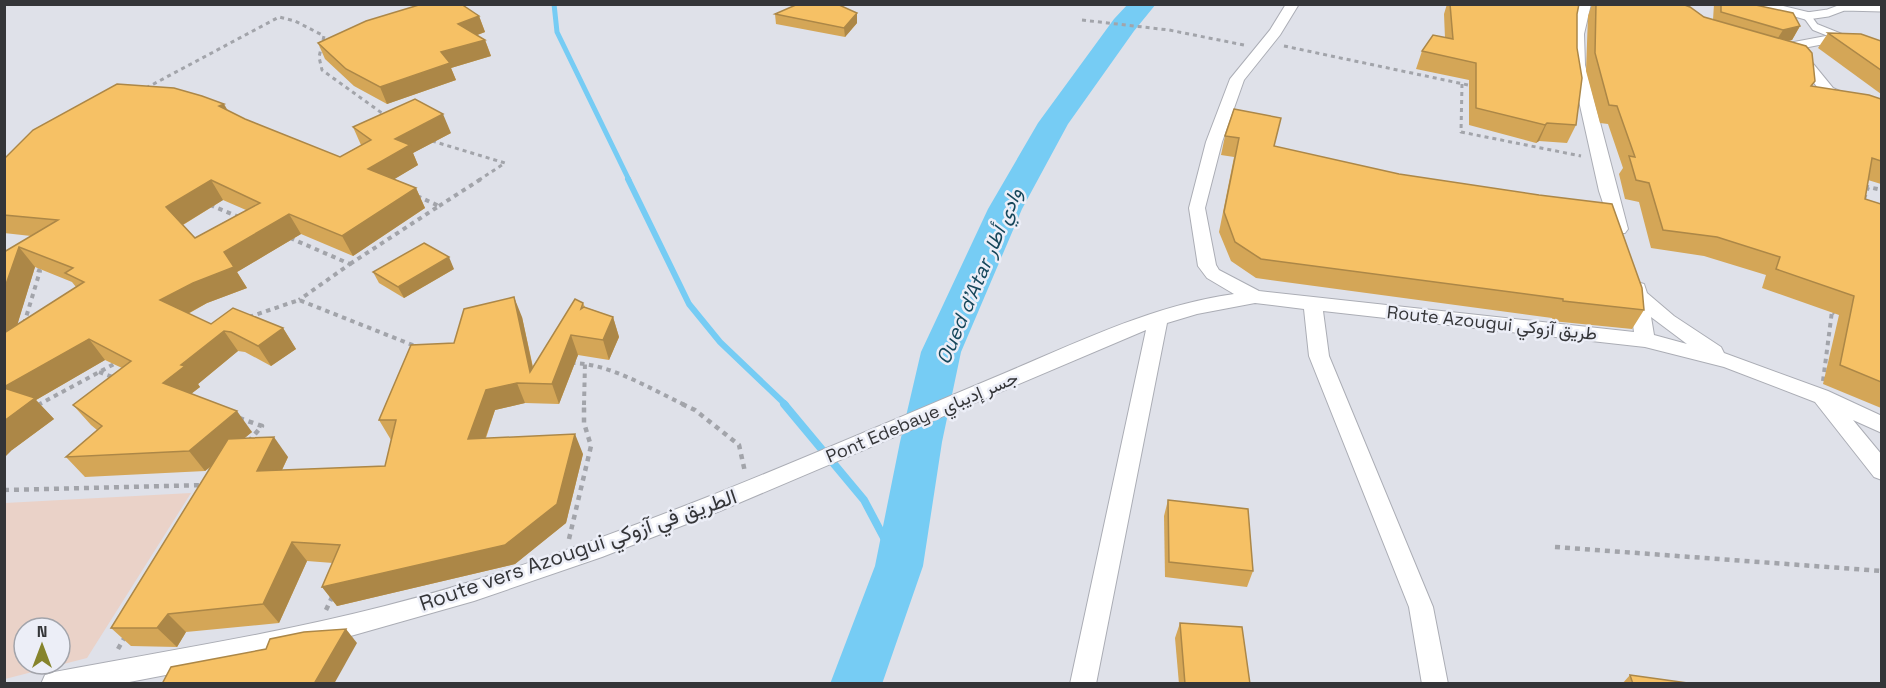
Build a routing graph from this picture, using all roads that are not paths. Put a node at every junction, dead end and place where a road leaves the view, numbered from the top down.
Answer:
1 (1293, 4) edge
2 (1585, 4) edge
3 (1756, 4) edge
4 (1881, 8) edge
5 (1807, 15) junction
6 (1840, 37) junction
7 (1881, 54) edge
8 (1881, 116) edge
9 (1624, 242) edge
10 (1634, 275) edge
11 (1255, 297) junction
12 (1640, 297) junction
13 (1313, 303) junction
14 (1158, 319) junction
15 (1645, 340) junction
16 (1094, 343) joint
17 (1729, 361) junction
18 (1821, 396) junction
19 (1881, 425) edge
20 (1881, 471) edge
21 (749, 490) joint
22 (54, 684) edge
23 (1083, 684) edge
24 (1435, 684) edge

1 - 11 street
2 - 9 street
3 - 5 street
4 - 5 lane
5 - 6 lane
6 - 7 street
6 - 8 street
10 - 12 street
11 - 13 street, Route Azougui طريق آزوكي
11 - 14 street, Route Azougui طريق آزوكي
12 - 15 street
12 - 17 street
13 - 15 street, Route Azougui طريق آزوكي
13 - 24 street
14 - 16 street, Route Azougui طريق آزوكي
14 - 23 street
15 - 17 street, Route Azougui طريق آزوكي
16 - 21 street, Pont Edebaye جسر إديباي
17 - 18 street, Route Azougui طريق آزوكي
18 - 19 street, Route Azougui طريق آزوكي
18 - 20 street
21 - 22 street, Route vers Azougui الطريق في آزوكي

